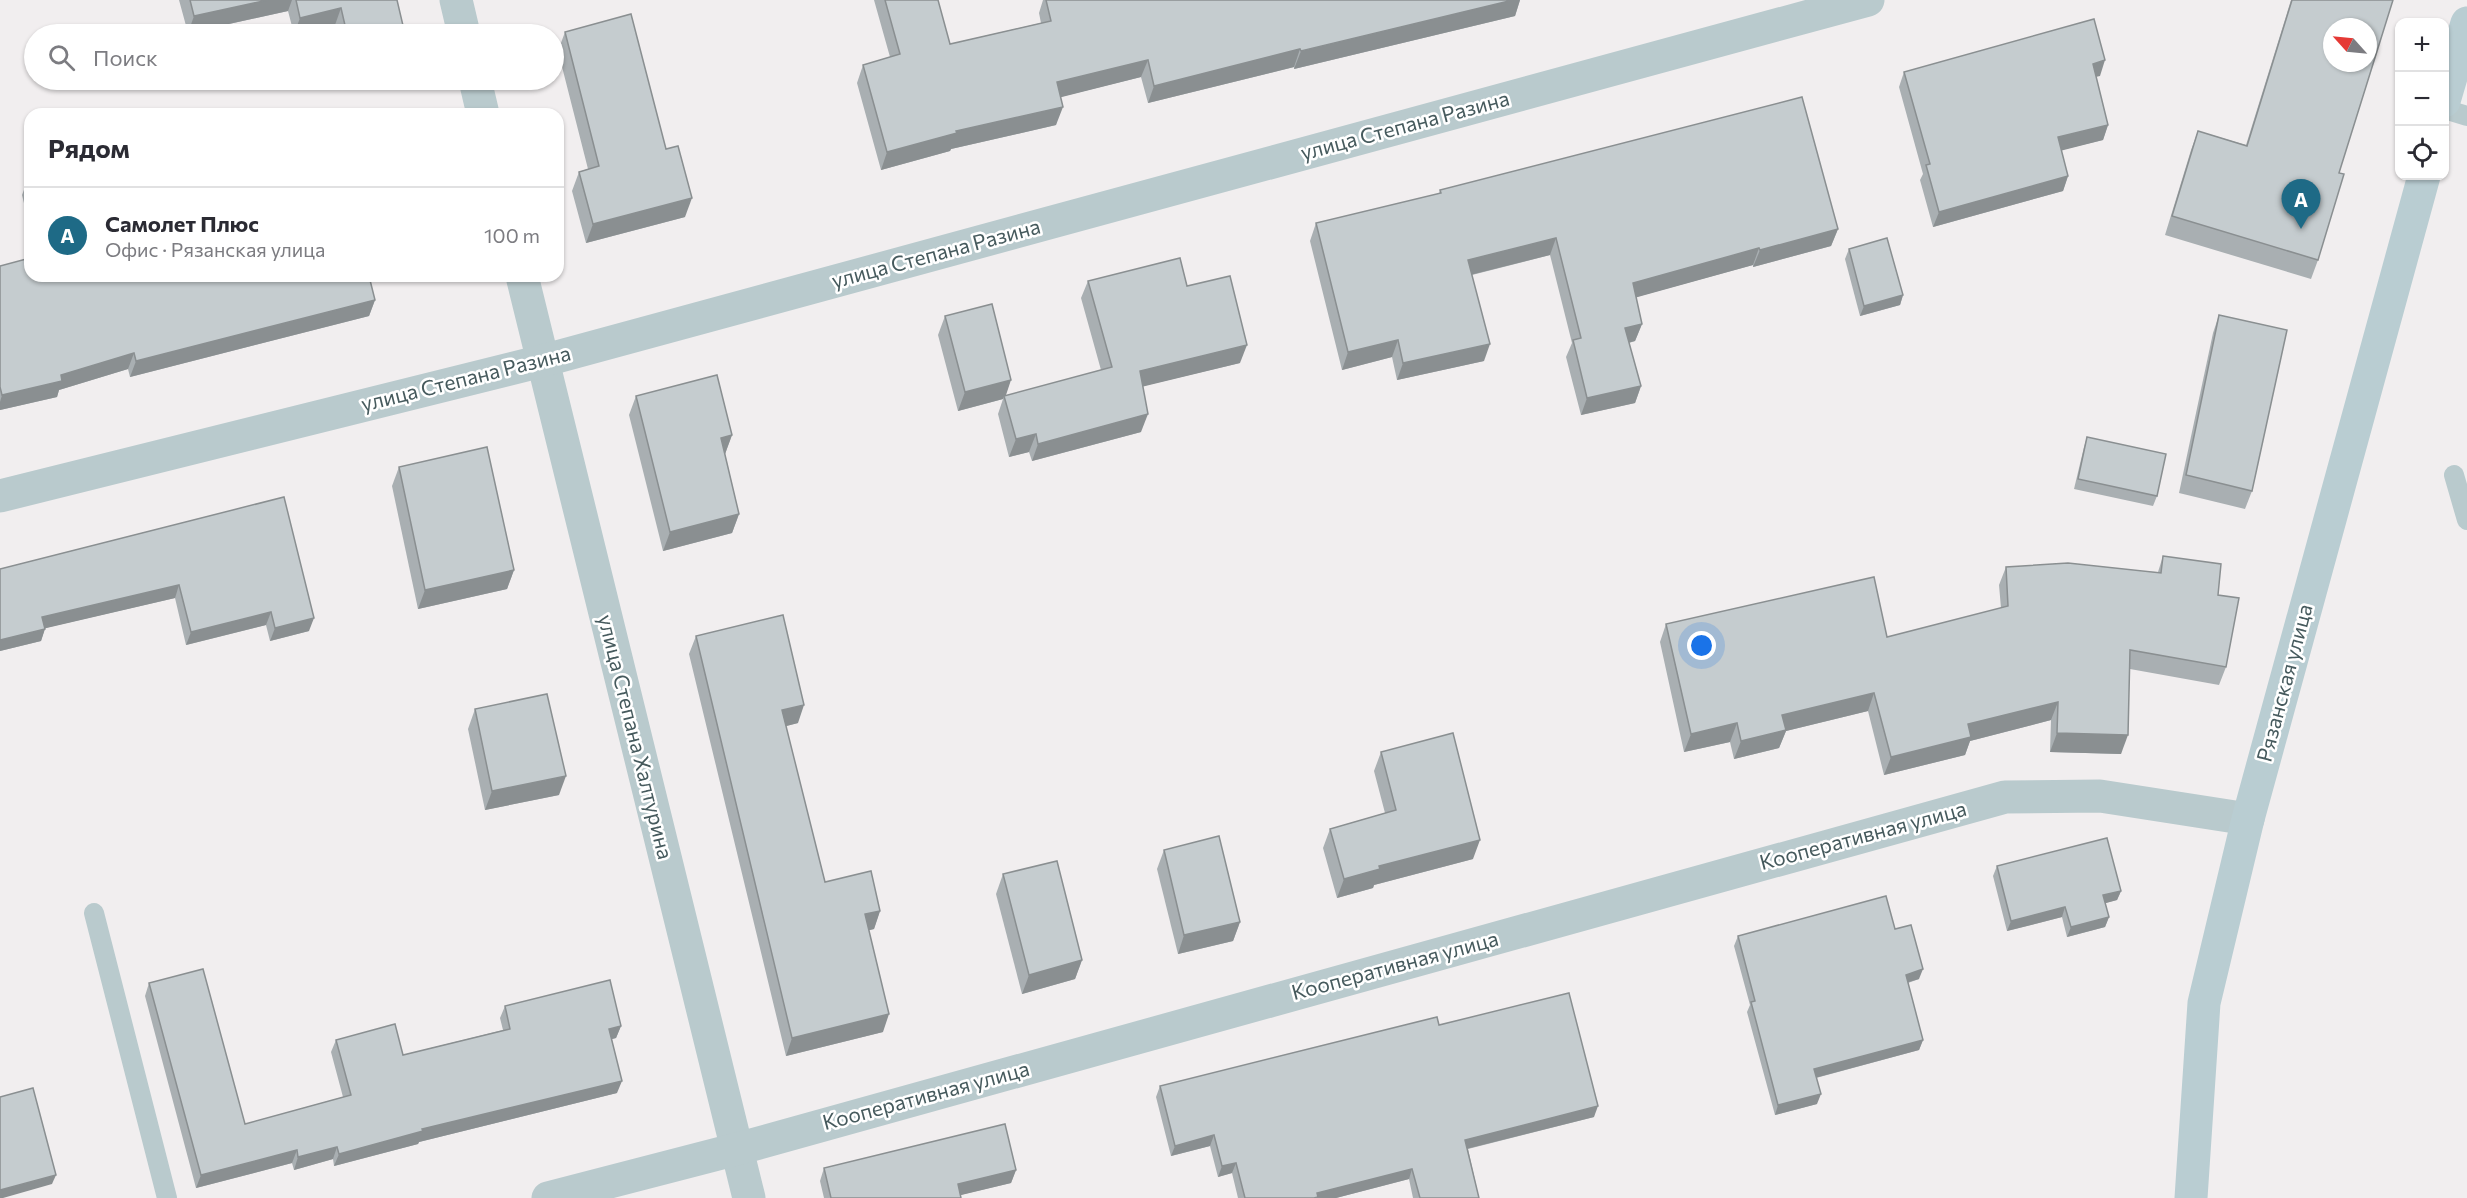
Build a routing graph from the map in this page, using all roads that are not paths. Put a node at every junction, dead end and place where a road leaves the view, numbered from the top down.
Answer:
1 (456, 0) edge
2 (1868, 0) edge
3 (2467, 23) edge
4 (462, 24) edge
5 (2449, 87) edge
6 (477, 90) edge
7 (482, 108) edge
8 (2449, 110) edge
9 (2467, 116) edge
10 (2423, 180) edge
11 (523, 282) edge
12 (542, 361) junction
13 (2454, 475) dead end
14 (0, 496) edge
15 (2467, 520) edge
16 (2248, 819) junction
17 (94, 913) dead end
18 (737, 1149) junction
19 (167, 1198) edge
20 (548, 1198) edge
21 (749, 1198) edge
22 (2192, 1198) edge

1 - 4 street
2 - 12 street, улица Степана Разина
3 - 5 main road
6 - 7 street
8 - 9 lane
10 - 16 main road, Рязанская улица
11 - 12 street, улица Степана Халтурина
12 - 14 street, улица Степана Разина
12 - 18 street, улица Степана Халтурина
13 - 15 lane
16 - 18 street, Кооперативная улица
16 - 22 main road, Рязанская улица
17 - 19 lane
18 - 20 street, Кооперативная улица
18 - 21 street, улица Степана Халтурина

